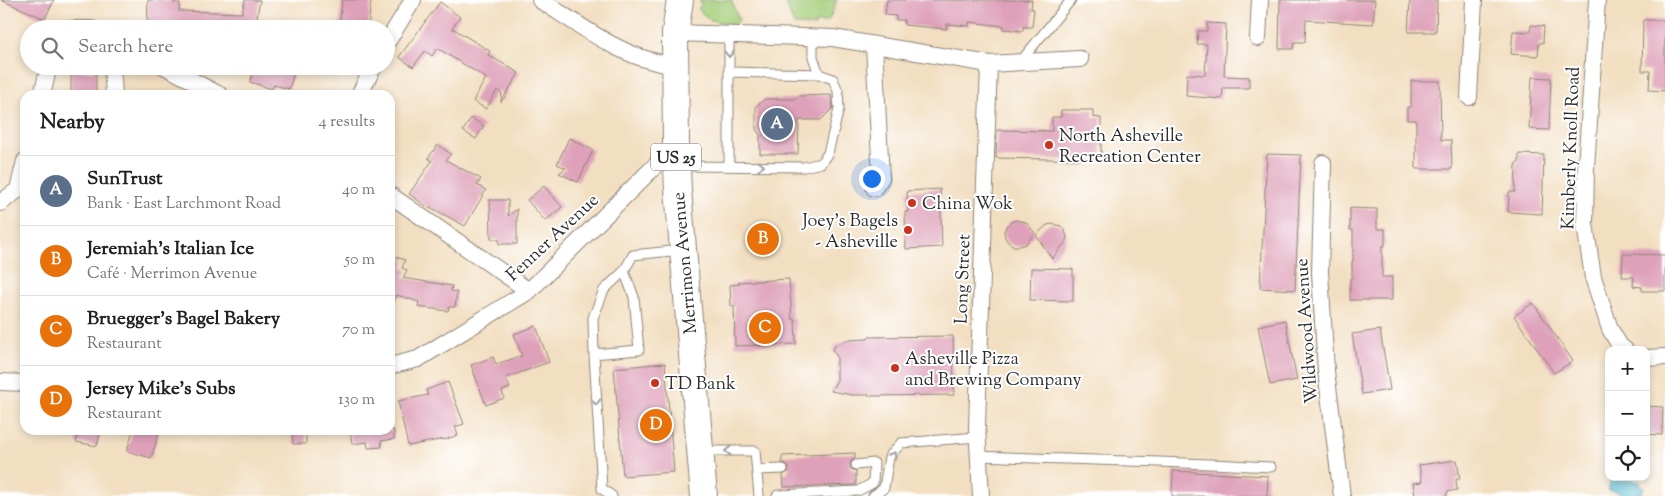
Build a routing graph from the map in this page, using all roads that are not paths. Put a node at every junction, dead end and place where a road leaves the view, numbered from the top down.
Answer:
1 (414, 0) edge
2 (540, 0) edge
3 (680, 0) edge
4 (1071, 0) edge
5 (1260, 0) edge
6 (1474, 0) edge
7 (1597, 0) edge
8 (395, 30) edge
9 (675, 33) junction
10 (729, 35) junction
11 (813, 38) junction
12 (1258, 38) dead end
13 (874, 45) junction
14 (1080, 59) dead end
15 (1020, 62) junction
16 (989, 64) junction
17 (676, 65) junction
18 (729, 72) junction
19 (819, 74) junction
20 (47, 75) edge
21 (113, 75) edge
22 (181, 75) edge
23 (369, 75) edge
24 (43, 90) edge
25 (114, 90) edge
26 (210, 90) edge
27 (362, 90) edge
28 (1469, 97) dead end
29 (676, 155) junction
30 (1323, 163) dead end
31 (729, 166) junction
32 (20, 182) edge
33 (874, 188) dead end
34 (395, 198) edge
35 (0, 203) edge
36 (683, 250) junction
37 (624, 271) junction
38 (529, 290) junction
39 (1620, 346) edge
40 (594, 354) junction
41 (1665, 357) edge
42 (1650, 358) edge
43 (395, 365) edge
44 (0, 382) edge
45 (20, 383) edge
46 (978, 437) junction
47 (700, 451) junction
48 (979, 456) junction
49 (856, 465) dead end
50 (1271, 467) dead end
51 (783, 469) dead end
52 (757, 470) junction
53 (612, 496) edge
54 (704, 496) edge
55 (759, 496) edge
56 (777, 496) edge
57 (872, 496) edge
58 (981, 496) edge
59 (1342, 496) edge

1 - 8 street
2 - 17 street
3 - 9 main road, Merrimon Avenue / US 25
4 - 15 lane
5 - 12 street
6 - 28 street
7 - 39 street, Kimberly Knoll Road
9 - 10 street
9 - 17 main road, Merrimon Avenue / US 25
10 - 11 street
10 -> 18 lane
11 - 13 street
11 - 19 lane
13 - 16 street
13 - 33 street
14 - 15 street
15 - 16 street
16 - 46 street, Long Street
17 - 29 main road, Merrimon Avenue / US 25
18 - 19 lane
18 - 31 lane
31 -> 19 lane
20 - 24 street
21 - 25 street
22 - 26 street
23 - 27 street
29 - 31 lane
29 - 36 main road, Merrimon Avenue / US 25
29 - 38 street, Fenner Avenue
30 - 59 street, Wildwood Avenue
32 - 35 street
34 - 38 street
36 - 37 lane
36 - 47 main road, Merrimon Avenue / US 25
37 - 40 lane
37 - 40 lane
38 - 43 street, Fenner Avenue
40 -> 53 lane
41 - 42 street
44 - 45 street
46 - 48 street, Long Street
57 -> 46 lane
52 -> 47 lane
47 - 54 main road, Merrimon Avenue / US 25
48 - 50 lane
48 - 58 street, Long Street
49 - 56 lane
51 - 52 lane
52 - 55 lane

